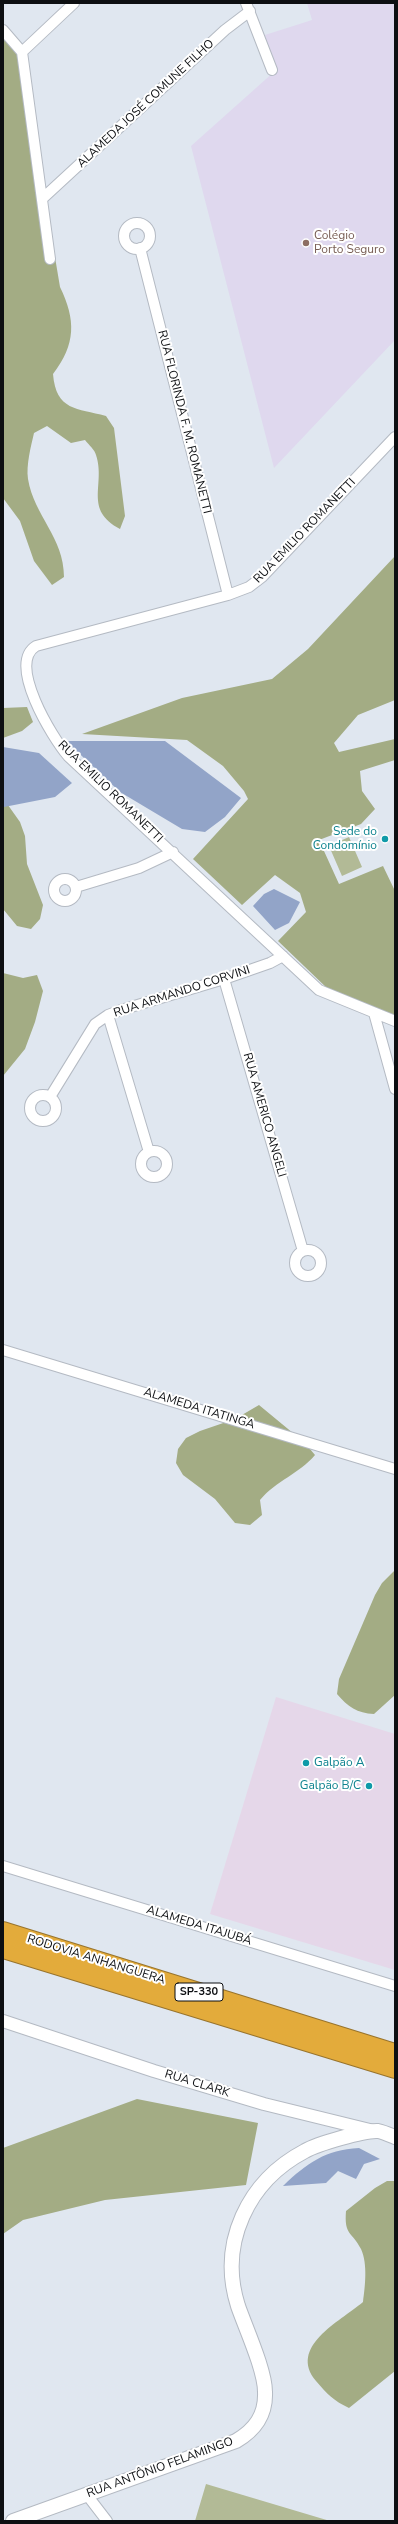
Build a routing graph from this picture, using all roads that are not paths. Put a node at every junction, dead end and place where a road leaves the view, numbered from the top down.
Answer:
1 (74, 3) edge
2 (248, 7) edge
3 (3, 30) edge
4 (22, 52) junction
5 (272, 70) dead end
6 (43, 198) junction
7 (140, 248) dead end
8 (50, 259) dead end
9 (395, 436) edge
10 (228, 595) junction
11 (173, 852) junction
12 (76, 887) dead end
13 (283, 956) junction
14 (224, 979) junction
15 (374, 1013) junction
16 (108, 1015) junction
17 (395, 1021) edge
18 (395, 1089) edge
19 (50, 1097) dead end
20 (149, 1152) dead end
21 (303, 1251) dead end
22 (3, 1350) edge
23 (395, 1469) edge
24 (3, 1866) edge
25 (3, 1931) edge
26 (3, 1949) edge
27 (395, 1986) edge
28 (3, 2021) edge
29 (395, 2053) edge
30 (395, 2069) edge
31 (377, 2131) junction
32 (395, 2137) edge
33 (87, 2495) junction
34 (13, 2521) edge
35 (107, 2521) edge

1 - 4 street
2 - 5 street
2 - 6 street, ALAMEDA JOSÉ COMUNE FILHO
3 - 4 street
4 - 6 street
6 - 8 street
7 - 10 street, RUA FLORINDA F. M. ROMANETTI
9 - 10 street, RUA EMILIO ROMANETTI
10 - 11 street, RUA EMILIO ROMANETTI
11 - 12 street
11 - 13 street, RUA EMILIO ROMANETTI
13 - 14 street, RUA ARMANDO CORVINI
13 - 15 street, RUA EMILIO ROMANETTI
14 - 16 street, RUA ARMANDO CORVINI
14 - 21 street, RUA AMERICO ANGELI
15 - 17 street, RUA EMILIO ROMANETTI
15 - 18 street
16 - 19 street, RUA ARMANDO CORVINI
16 - 20 street
22 - 23 street, ALAMEDA ITATINGA
24 - 27 street, ALAMEDA ITAJUBÁ
25 - 29 highway, RODOVIA ANHANGUERA / SP-330
26 - 30 highway, RODOVIA ANHANGUERA / SP-330
28 - 31 street, RUA CLARK
31 - 32 main road, RUA CLARK
31 - 33 main road, RUA ANTÔNIO FELAMINGO
33 - 34 main road, RUA ANTÔNIO FELAMINGO
33 - 35 street

